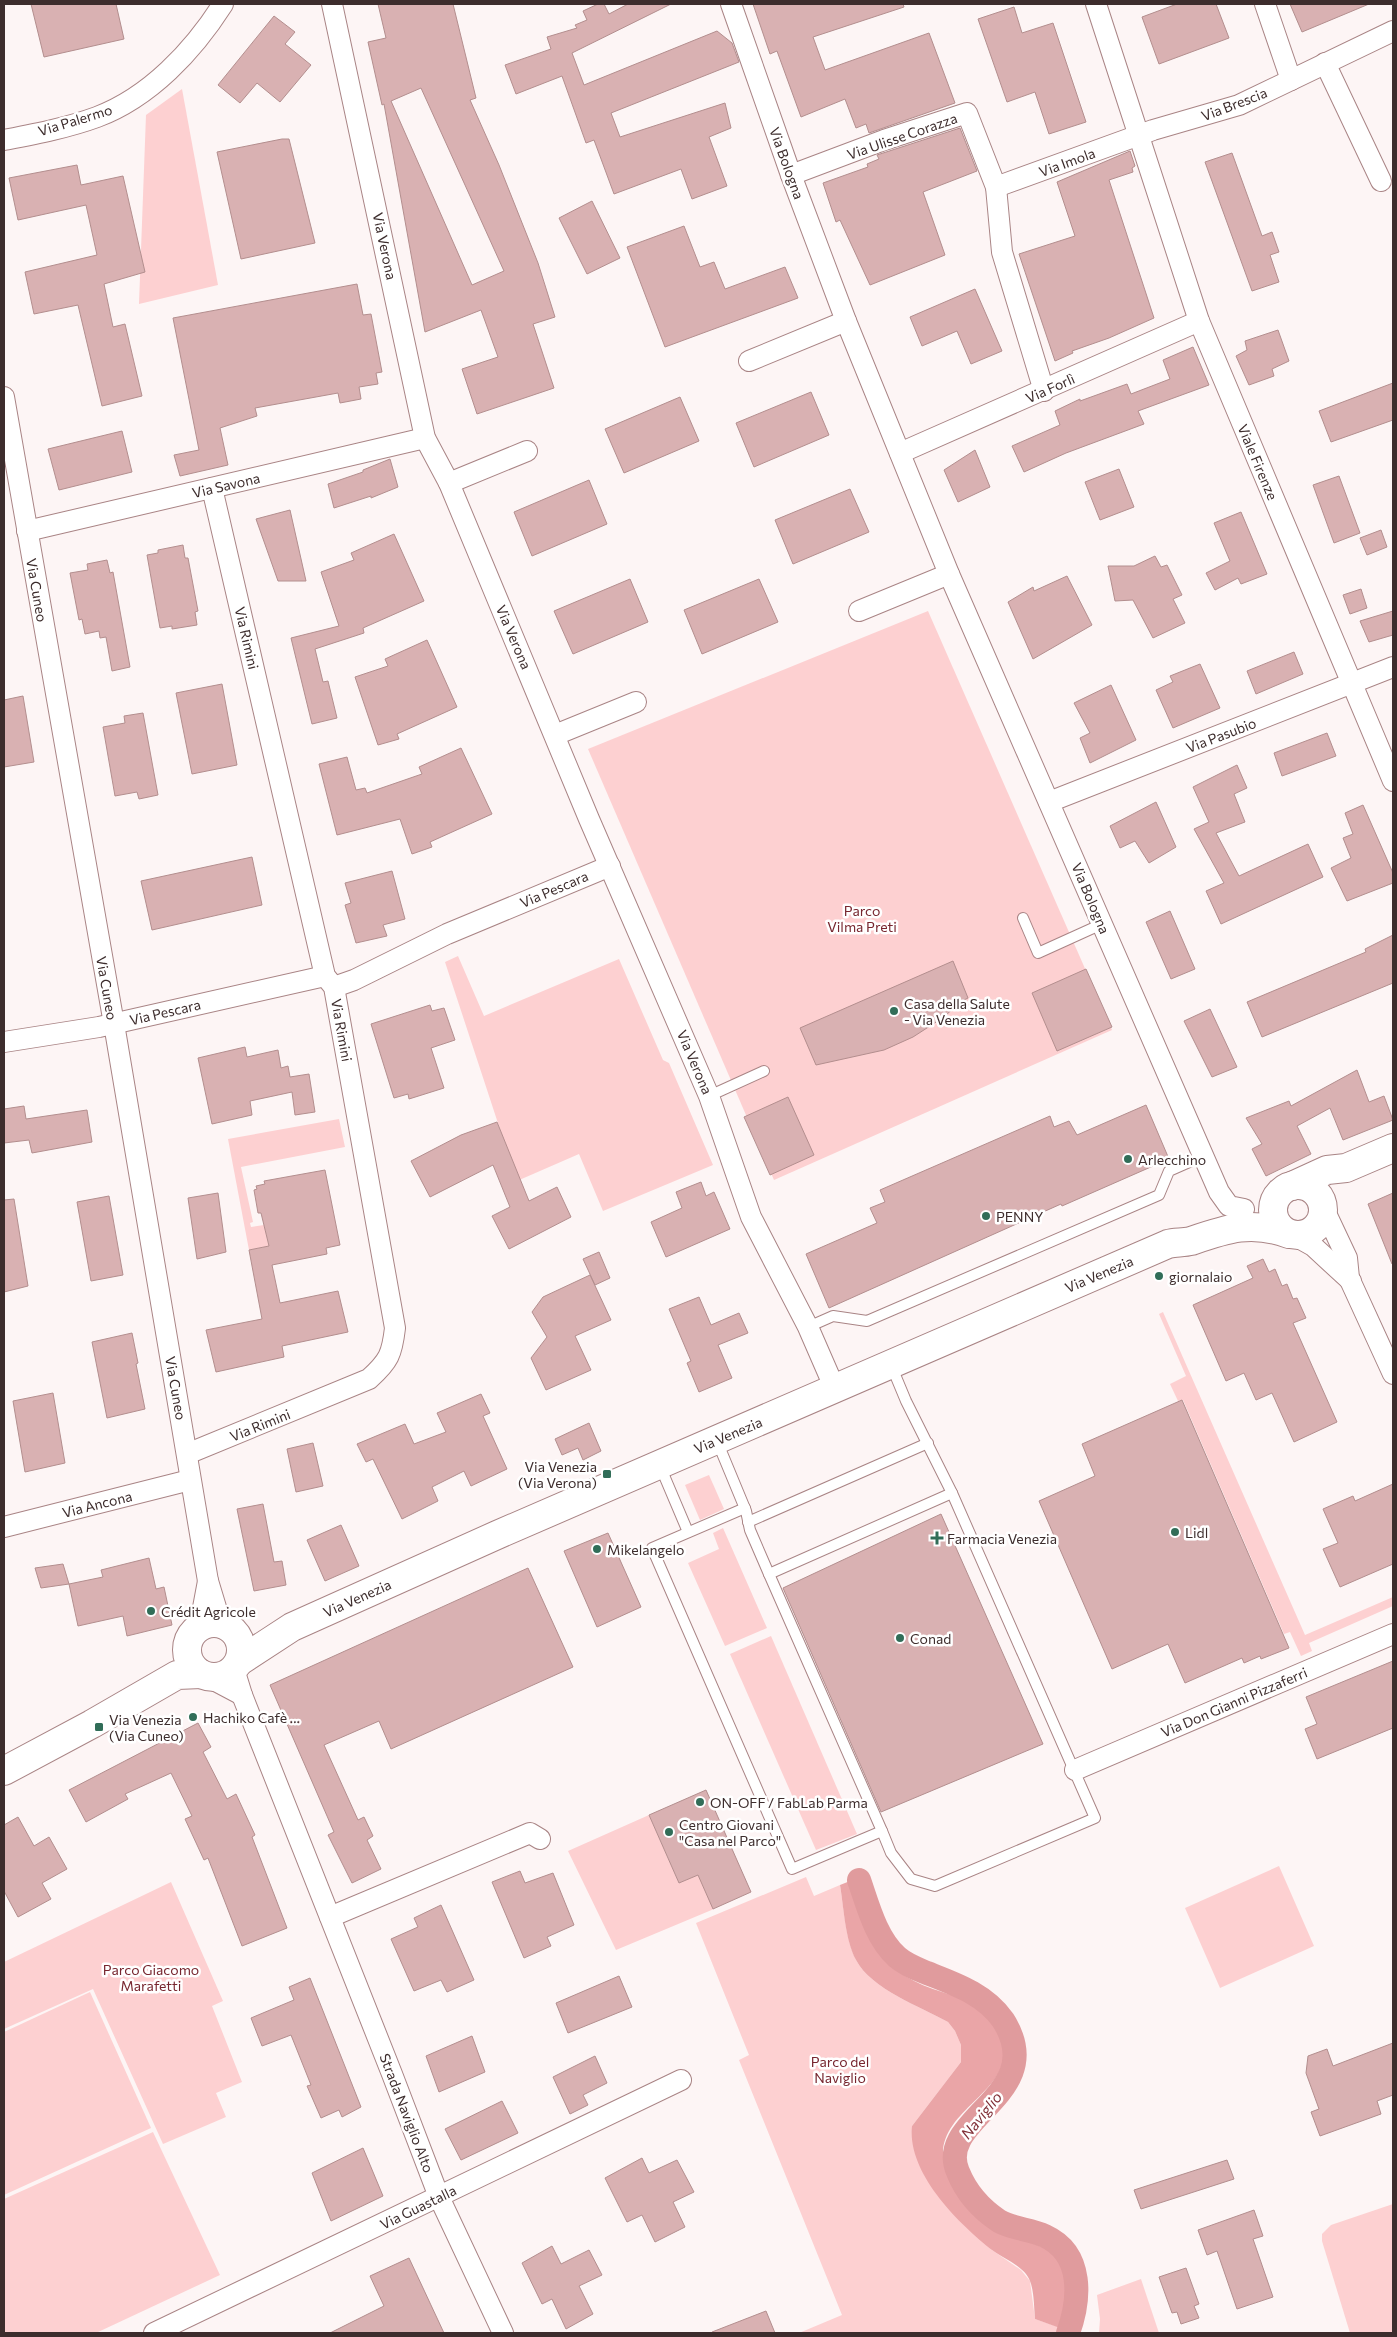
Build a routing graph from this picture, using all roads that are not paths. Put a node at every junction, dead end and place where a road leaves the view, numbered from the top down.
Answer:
1 (223, 4) edge
2 (332, 4) edge
3 (731, 4) edge
4 (1096, 4) edge
5 (1265, 4) edge
6 (1393, 31) edge
7 (1325, 63) junction
8 (1291, 80) junction
9 (1139, 136) junction
10 (4, 140) edge
11 (791, 175) junction
12 (1380, 181) dead end
13 (996, 188) junction
14 (846, 321) junction
15 (1199, 321) junction
16 (749, 361) dead end
17 (1044, 391) junction
18 (4, 397) edge
19 (425, 438) junction
20 (527, 451) dead end
21 (900, 452) junction
22 (449, 483) junction
23 (212, 488) junction
24 (27, 531) junction
25 (949, 574) junction
26 (859, 611) dead end
27 (1393, 667) edge
28 (1352, 684) junction
29 (636, 702) dead end
30 (555, 735) junction
31 (1393, 781) edge
32 (1050, 802) junction
33 (610, 866) junction
34 (1022, 918) dead end
35 (1102, 924) junction
36 (330, 982) junction
37 (114, 1024) junction
38 (4, 1042) edge
39 (764, 1071) dead end
40 (709, 1096) junction
41 (1393, 1148) edge
42 (1203, 1156) junction
43 (1346, 1168) junction
44 (1287, 1188) junction
45 (1323, 1206) junction
46 (1244, 1209) junction
47 (1292, 1235) junction
48 (1164, 1245) junction
49 (1351, 1281) junction
50 (808, 1327) junction
51 (891, 1364) junction
52 (1393, 1374) edge
53 (835, 1389) junction
54 (716, 1440) junction
55 (928, 1443) junction
56 (187, 1454) junction
57 (659, 1465) junction
58 (190, 1480) junction
59 (952, 1493) junction
60 (745, 1508) junction
61 (748, 1522) junction
62 (4, 1527) edge
63 (688, 1532) junction
64 (769, 1574) junction
65 (217, 1627) junction
66 (292, 1627) junction
67 (1393, 1634) edge
68 (237, 1665) junction
69 (193, 1670) junction
70 (242, 1695) junction
71 (1075, 1770) junction
72 (4, 1771) edge
73 (882, 1831) junction
74 (540, 1838) dead end
75 (330, 1917) junction
76 (680, 2080) dead end
77 (439, 2197) junction
78 (159, 2332) edge
79 (503, 2333) edge

1 - 10 street, Via Palermo
2 - 19 street, Via Verona
3 - 11 street, Via Bologna
4 - 9 street, Viale Firenze
5 - 8 street
6 - 7 street, Via Brescia
7 - 8 street, Via Brescia
7 - 12 street
8 - 9 street, Via Brescia
9 - 13 street, Via Imola
9 - 15 street, Viale Firenze
11 - 13 street, Via Ulisse Corazza
11 - 14 street, Via Bologna
13 - 17 street, Via Ulisse Corazza
14 - 16 street
14 - 21 street, Via Bologna
15 - 17 street, Via Forlì
15 - 28 street, Viale Firenze
17 - 21 street, Via Forlì
18 - 24 street, Via Cuneo
19 - 22 street, Via Verona
19 - 23 street, Via Savona
20 - 22 street
21 - 25 street, Via Bologna
22 - 30 street, Via Verona
23 - 24 street, Via Savona
23 - 36 street, Via Rimini
24 - 37 street, Via Cuneo
25 - 26 street
25 - 32 street, Via Bologna
27 - 28 street, Via Pasubio
28 - 31 street, Viale Firenze
28 - 32 street, Via Pasubio
29 - 30 street
30 - 33 street, Via Verona
32 - 35 street, Via Bologna
33 - 36 street, Via Pescara
33 - 40 street, Via Verona
34 - 35 lane
35 - 42 street, Via Bologna
36 - 37 street, Via Pescara
36 - 56 street, Via Rimini
37 - 38 street, Via Pescara
37 - 56 street, Via Cuneo
39 - 40 lane
40 - 50 street, Via Verona
41 - 43 street, Via Venezia
42 - 46 street, Via Bologna
42 - 50 lane
43 - 44 street, Via Venezia
43 - 45 street, Via Venezia
44 - 45 street
44 - 46 street, Via Venezia
44 - 47 street
45 - 47 street
45 - 49 street
46 - 48 street, Via Venezia
47 - 48 street, Via Venezia
47 - 49 street
48 - 51 street, Via Venezia
49 - 52 street
50 - 53 street, Via Verona
51 - 53 street, Via Venezia
51 - 55 lane
53 - 54 street, Via Venezia
54 - 57 street, Via Venezia
54 - 60 lane
55 - 59 lane
55 - 61 lane
56 - 58 street, Via Cuneo
57 - 63 lane
57 - 66 street, Via Venezia
58 - 62 street, Via Ancona
58 - 65 street, Via Cuneo
59 - 64 lane
59 - 71 lane
60 - 61 lane
60 - 63 lane
61 - 64 lane
63 - 73 lane
64 - 73 lane
65 - 66 street, Via Venezia
65 - 68 street
65 - 69 street
66 - 68 street, Via Venezia
67 - 71 street, Via Don Gianni Pizzaferri
68 - 69 street, Via Venezia
68 - 70 street, Strada Naviglio Alto
69 - 70 street
69 - 72 street, Via Venezia
70 - 75 street, Strada Naviglio Alto
71 - 73 lane
74 - 75 street
75 - 77 street, Strada Naviglio Alto
76 - 77 street, Via Guastalla
77 - 78 street, Via Guastalla
77 - 79 street, Strada Naviglio Alto

